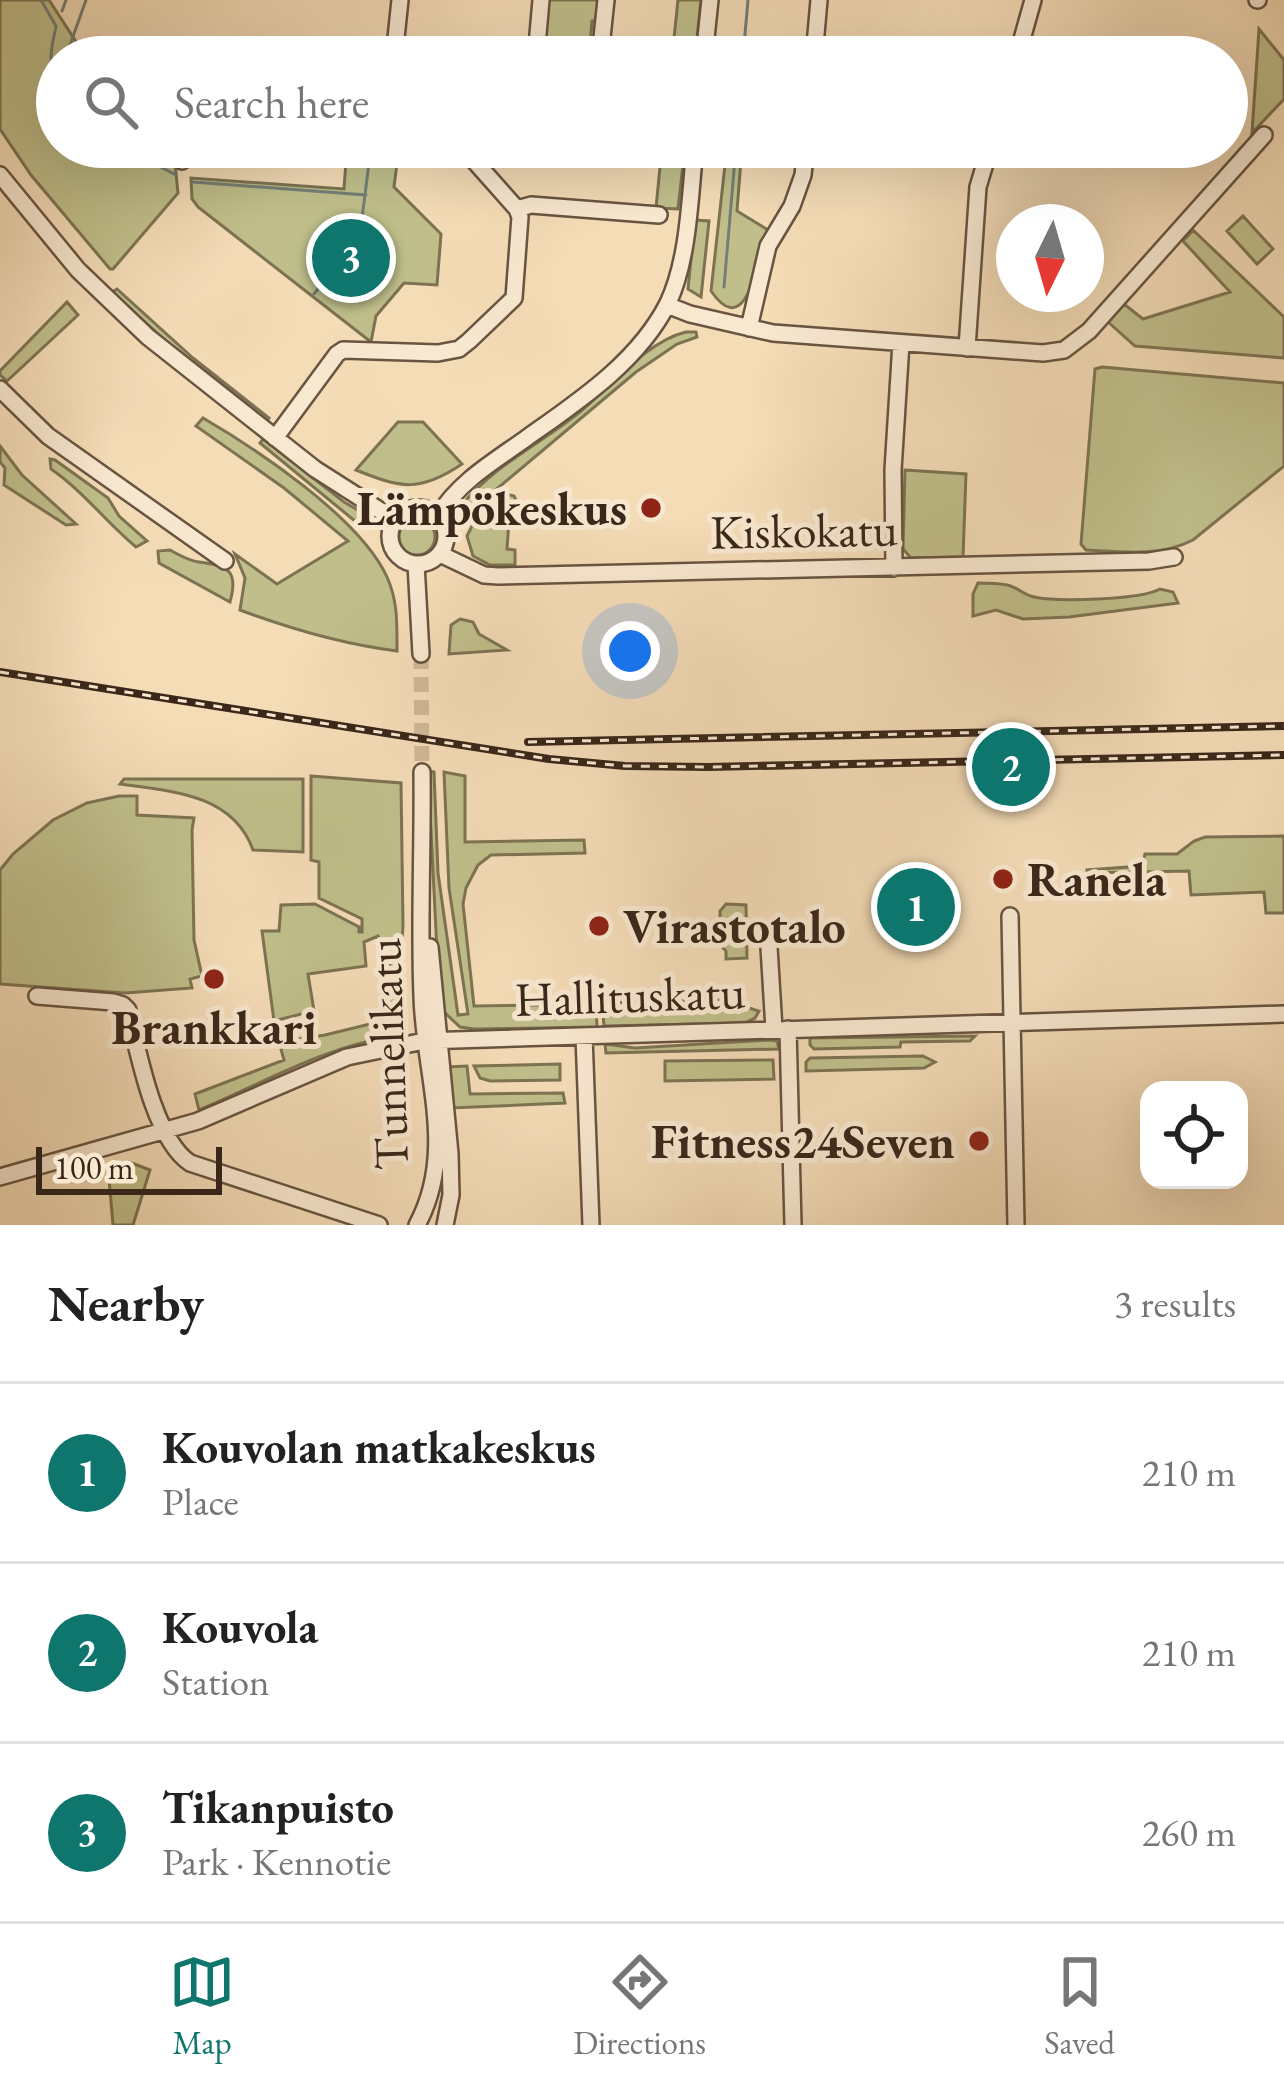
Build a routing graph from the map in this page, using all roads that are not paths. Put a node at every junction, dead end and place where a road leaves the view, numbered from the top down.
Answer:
1 (400, 0) edge
2 (541, 0) edge
3 (606, 0) edge
4 (710, 0) edge
5 (820, 0) edge
6 (1033, 0) edge
7 (396, 36) edge
8 (540, 36) edge
9 (602, 36) edge
10 (706, 36) edge
11 (816, 36) edge
12 (1023, 36) edge
13 (1264, 134) dead end
14 (1248, 152) edge
15 (481, 168) edge
16 (692, 168) edge
17 (803, 168) edge
18 (984, 168) edge
19 (1234, 168) edge
20 (0, 175) edge
21 (517, 209) junction
22 (659, 214) dead end
23 (667, 305) junction
24 (749, 328) junction
25 (901, 344) junction
26 (967, 348) junction
27 (0, 389) edge
28 (275, 438) junction
29 (437, 516) junction
30 (395, 520) junction
31 (440, 554) junction
32 (1174, 557) dead end
33 (225, 561) dead end
34 (416, 564) junction
35 (894, 568) junction
36 (422, 654) tunnel mouth
37 (422, 772) tunnel mouth
38 (1010, 916) dead end
39 (768, 931) dead end
40 (37, 996) dead end
41 (1284, 1014) edge
42 (1011, 1023) junction
43 (781, 1029) junction
44 (584, 1036) junction
45 (432, 1041) junction
46 (164, 1132) junction
47 (0, 1177) edge
48 (379, 1225) edge
49 (417, 1225) edge
50 (445, 1225) edge
51 (590, 1225) edge
52 (793, 1225) edge
53 (1016, 1225) edge

1 - 7 street
2 - 8 street
3 - 9 street
4 - 10 street
5 - 11 street
6 - 12 street
13 - 14 street
15 - 21 street
16 - 23 street
17 - 24 street
18 - 26 street
19 - 26 street
20 - 28 street
21 - 22 street
21 - 28 street
23 - 24 street
23 - 29 street
24 - 25 street
25 - 26 street
25 - 35 street
27 - 33 street
28 - 30 street
29 - 30 street
29 - 31 street
30 - 34 street
31 - 34 street
31 - 35 street, Kiskokatu
32 - 35 street, Kiskokatu
34 - 36 street
37 - 45 street, Tunnelikatu
38 - 42 street
39 - 43 street
40 - 46 street
41 - 42 street, Hallituskatu
42 - 43 street, Hallituskatu
42 - 53 street
43 - 44 street, Hallituskatu
43 - 52 street
44 - 45 street, Hallituskatu
44 - 51 street
45 - 46 street, Hallituskatu
45 - 49 street, Tunnelikatu
45 - 50 street, Tunnelikatu
46 - 47 street, Hallituskatu
46 - 48 street

